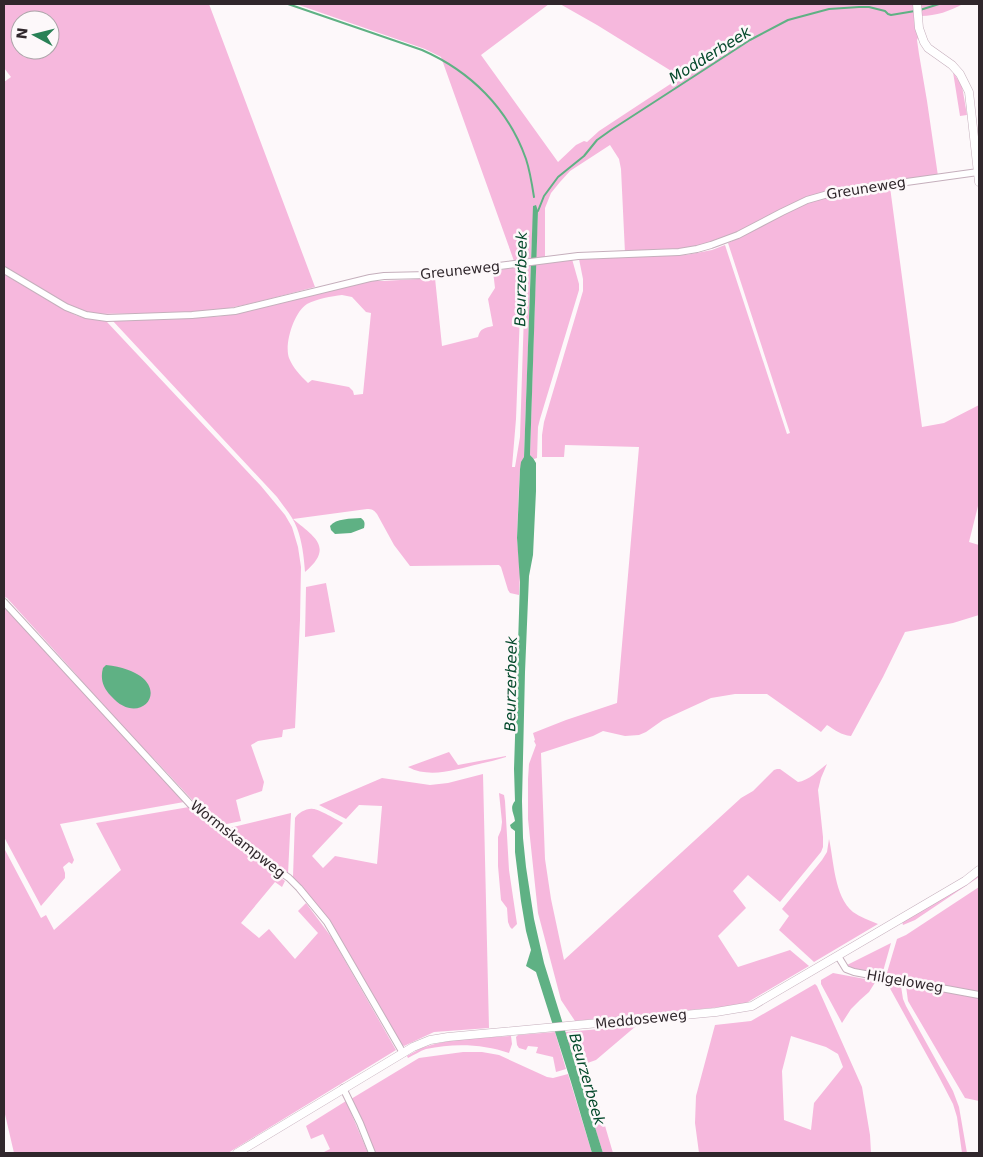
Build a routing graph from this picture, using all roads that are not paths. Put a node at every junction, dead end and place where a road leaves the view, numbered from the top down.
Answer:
1 (917, 4) edge
2 (978, 172) junction
3 (979, 182) edge
4 (4, 270) edge
5 (4, 602) edge
6 (979, 870) edge
7 (838, 956) junction
8 (979, 995) edge
9 (403, 1053) junction
10 (343, 1088) junction
11 (237, 1153) edge
12 (372, 1153) edge

1 - 2 street
2 - 3 street
2 - 4 street, Greuneweg
5 - 9 street, Wormskampweg
6 - 7 street, Meddoseweg
7 - 8 street, Hilgeloweg
7 - 9 street, Meddoseweg
9 - 10 street, Meddoseweg
10 - 11 street, Meddoseweg
10 - 12 street

